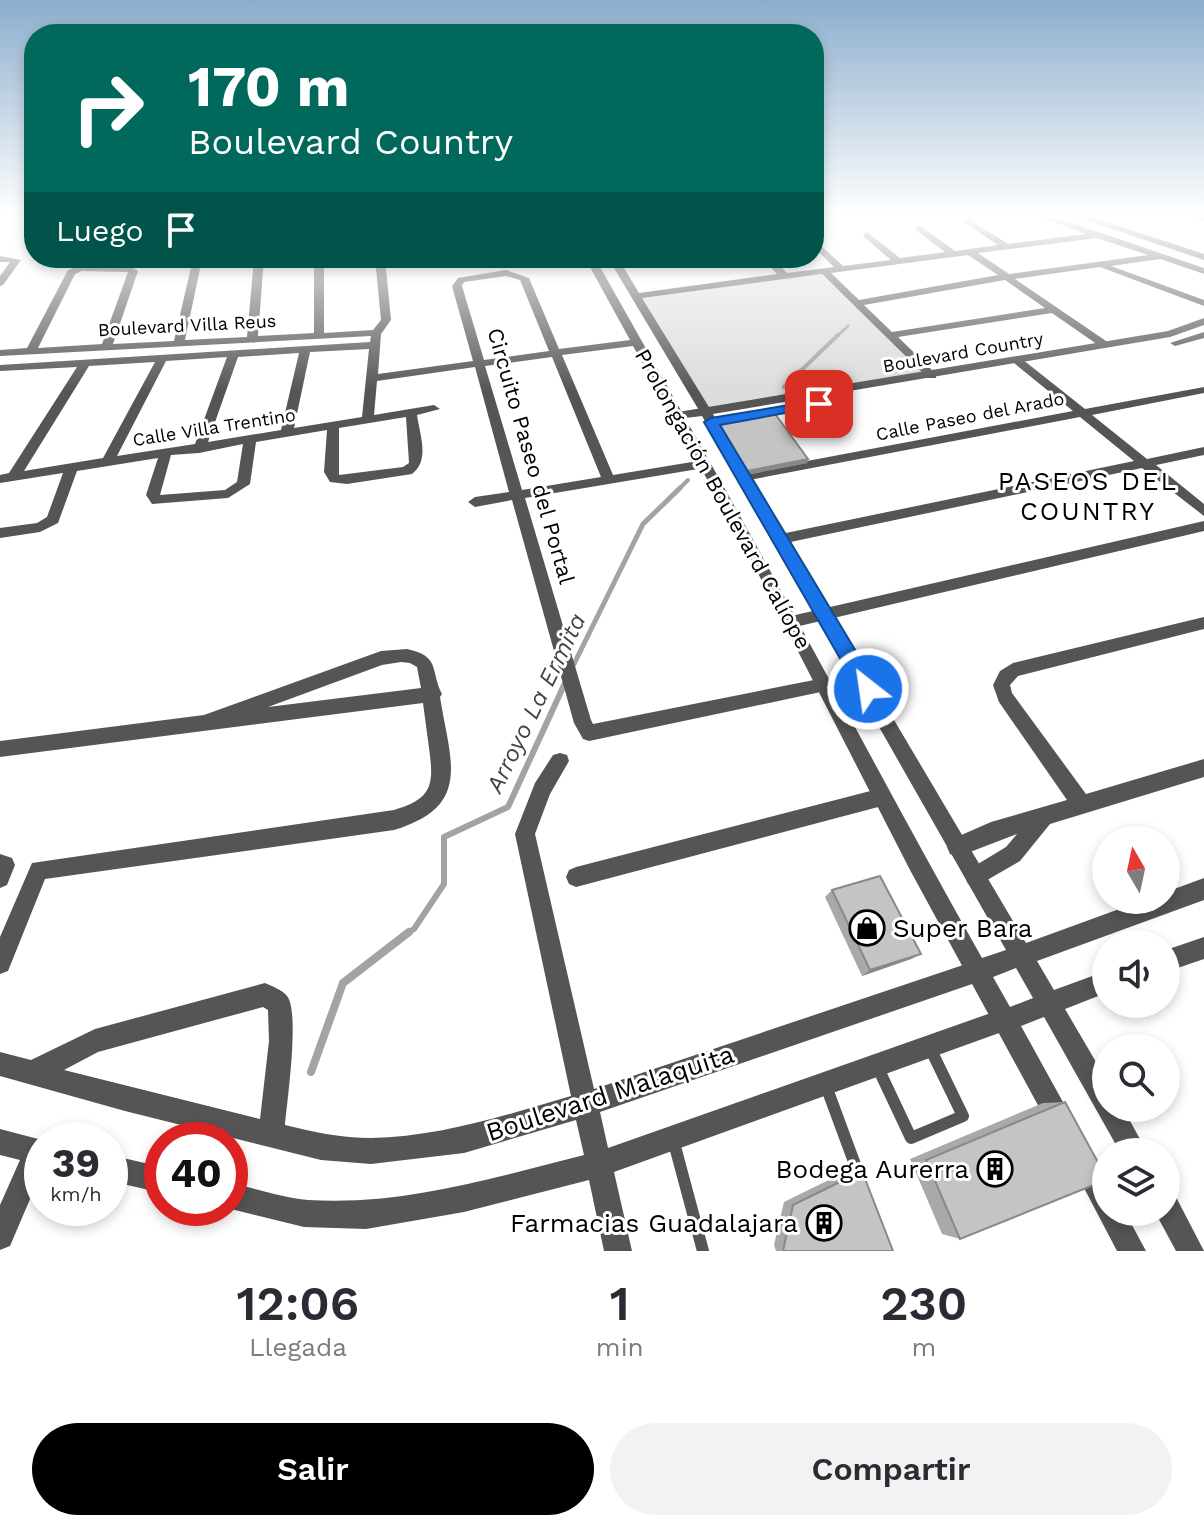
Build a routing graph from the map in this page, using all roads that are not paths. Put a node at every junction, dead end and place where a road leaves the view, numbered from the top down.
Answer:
1 (70, 274) edge
2 (132, 274) edge
3 (194, 274) edge
4 (258, 274) edge
5 (319, 274) edge
6 (382, 274) edge
7 (495, 274) edge
8 (516, 274) edge
9 (599, 274) edge
10 (622, 274) edge
11 (797, 274) edge
12 (828, 274) edge
13 (1004, 274) edge
14 (1035, 274) edge
15 (1127, 274) edge
16 (784, 276) joint
17 (1009, 278) junction
18 (635, 296) junction
19 (858, 303) junction
20 (1204, 303) edge
21 (1054, 310) junction
22 (1204, 321) edge
23 (319, 335) junction
24 (892, 335) junction
25 (1204, 335) edge
26 (376, 339) junction
27 (252, 340) junction
28 (637, 342) junction
29 (179, 344) junction
30 (1105, 345) junction
31 (106, 348) junction
32 (305, 350) junction
33 (30, 352) junction
34 (0, 353) edge
35 (554, 353) junction
36 (233, 355) junction
37 (161, 360) junction
38 (85, 363) junction
39 (479, 363) junction
40 (1023, 365) junction
41 (6, 368) edge
42 (932, 376) junction
43 (373, 378) junction
44 (0, 382) edge
45 (1204, 390) edge
46 (434, 409) dead end
47 (411, 413) junction
48 (1082, 413) junction
49 (708, 417) junction
50 (368, 420) junction
51 (681, 421) junction
52 (333, 426) junction
53 (286, 434) junction
54 (250, 441) junction
55 (199, 449) junction
56 (1204, 451) edge
57 (165, 454) junction
58 (107, 463) junction
59 (704, 464) junction
60 (1145, 464) junction
61 (71, 468) junction
62 (14, 476) junction
63 (744, 477) junction
64 (0, 479) edge
65 (609, 480) junction
66 (517, 496) junction
67 (475, 502) dead end
68 (1204, 511) edge
69 (1204, 526) edge
70 (0, 533) edge
71 (781, 539) junction
72 (825, 614) junction
73 (791, 622) junction
74 (1202, 626) edge
75 (824, 685) junction
76 (433, 694) junction
77 (207, 722) junction
78 (0, 749) edge
79 (560, 761) dead end
80 (1204, 768) edge
81 (882, 797) junction
82 (1081, 804) junction
83 (1044, 817) junction
84 (957, 847) junction
85 (0, 864) edge
86 (576, 877) dead end
87 (975, 877) junction
88 (0, 878) edge
89 (1204, 889) edge
90 (1204, 948) edge
91 (1019, 954) junction
92 (1180, 956) edge
93 (0, 963) edge
94 (978, 971) junction
95 (1092, 987) edge
96 (1048, 1003) junction
97 (1005, 1020) junction
98 (930, 1048) junction
99 (0, 1064) edge
100 (878, 1067) junction
101 (31, 1073) junction
102 (1092, 1080) edge
103 (826, 1086) junction
104 (585, 1105) junction
105 (271, 1135) junction
106 (673, 1138) junction
107 (0, 1142) edge
108 (24, 1148) edge
109 (599, 1164) junction
110 (1092, 1178) edge
111 (24, 1186) edge
112 (863, 1186) edge
113 (248, 1200) edge
114 (1116, 1226) edge
115 (1177, 1226) edge
116 (0, 1236) edge
117 (1127, 1249) edge
118 (618, 1251) edge
119 (703, 1251) edge
120 (1191, 1251) edge

1 - 33 street
2 - 31 street
3 - 29 street
4 - 27 street
5 - 23 street
6 - 26 street
7 - 39 street, Circuito Paseo del Portal
8 - 35 street, Circuito Paseo del Portal
9 - 28 street, Prolongación Boulevard Calíope
10 - 18 street, Prolongación Boulevard Calíope
11 - 16 street
12 - 19 street
13 - 17 street
14 - 17 street
15 - 20 street
16 - 18 street
17 - 19 street
17 - 21 street
18 - 49 street, Prolongación Boulevard Calíope
19 - 24 street
21 - 24 street
21 - 30 street
22 - 30 street, Boulevard Country
23 - 26 street, Boulevard Villa Reus
23 - 27 street, Boulevard Villa Reus
24 - 42 street
25 - 40 street, Boulevard Country
26 - 32 street, Boulevard Villa Reus
26 - 43 street
27 - 29 street, Boulevard Villa Reus
28 - 35 street
28 - 51 street, Prolongación Boulevard Calíope
29 - 31 street, Boulevard Villa Reus
30 - 40 street, Boulevard Country
31 - 33 street, Boulevard Villa Reus
32 - 36 street, Boulevard Villa Reus
32 - 53 street
33 - 34 street, Boulevard Villa Reus
35 - 39 street
35 - 65 street, Circuito Paseo del Portal
36 - 37 street, Boulevard Villa Reus
36 - 55 street
37 - 38 street, Boulevard Villa Reus
37 - 58 street
38 - 41 street, Boulevard Villa Reus
38 - 62 street
39 - 43 street
39 - 66 street, Circuito Paseo del Portal
40 - 42 street, Boulevard Country
40 - 48 street
40 - 49 street, Boulevard Country
41 - 44 street
42 - 49 street, Boulevard Country
43 - 50 street
45 - 48 street, Calle Paseo del Arado
46 - 47 street, Calle Villa Trentino
47 - 50 street, Calle Villa Trentino
47 - 52 street
48 - 60 street
48 - 63 street, Calle Paseo del Arado
49 - 51 street, Boulevard Country
49 - 63 street, Prolongación Boulevard Calíope
50 - 52 street, Calle Villa Trentino
51 - 59 street, Prolongación Boulevard Calíope
52 - 53 street, Calle Villa Trentino
53 - 54 street, Calle Villa Trentino
54 - 55 street, Calle Villa Trentino
54 - 57 street
55 - 57 street, Calle Villa Trentino
56 - 60 street
57 - 58 street, Calle Villa Trentino
58 - 61 street, Calle Villa Trentino
59 - 65 street
59 - 73 street, Prolongación Boulevard Calíope
60 - 68 street
60 - 71 street
61 - 62 street, Calle Villa Trentino
61 - 70 street
62 - 64 street, Calle Villa Trentino
63 - 71 street, Prolongación Boulevard Calíope
65 - 66 street
66 - 67 street
66 - 75 street, Circuito Paseo del Portal
69 - 72 street
71 - 72 street, Prolongación Boulevard Calíope
72 - 73 street
72 - 84 street, Prolongación Boulevard Calíope
73 - 75 street, Prolongación Boulevard Calíope
74 - 82 street
75 - 81 street, Prolongación Boulevard Calíope
76 - 77 street
76 - 77 street
76 - 93 street
77 - 78 street
79 - 104 street
80 - 82 street
81 - 86 street
81 - 94 street, Prolongación Boulevard Calíope
82 - 83 street
83 - 84 street
83 - 87 street
84 - 87 street, Prolongación Boulevard Calíope
85 - 88 street
87 - 91 street, Prolongación Boulevard Calíope
89 - 91 street, Boulevard Malaquita
90 - 92 street
91 - 94 street, Boulevard Malaquita
91 - 96 street, Prolongación Boulevard Calíope
94 - 97 street, Prolongación Boulevard Calíope
94 - 104 street, Boulevard Malaquita
95 - 96 street
96 - 97 street
96 - 102 street, Prolongación Boulevard Calíope
97 - 98 street
97 - 110 street, Prolongación Boulevard Calíope
98 - 100 street
98 - 100 lane
99 - 101 street, Boulevard Malaquita
100 - 103 street
101 - 105 street, Boulevard Malaquita
101 - 105 street
103 - 106 street
103 - 112 lane
104 - 105 street, Boulevard Malaquita
104 - 109 street
106 - 109 street
106 - 119 lane
107 - 108 street
109 - 113 street
109 - 118 street
111 - 116 street
114 - 117 street
115 - 120 street

